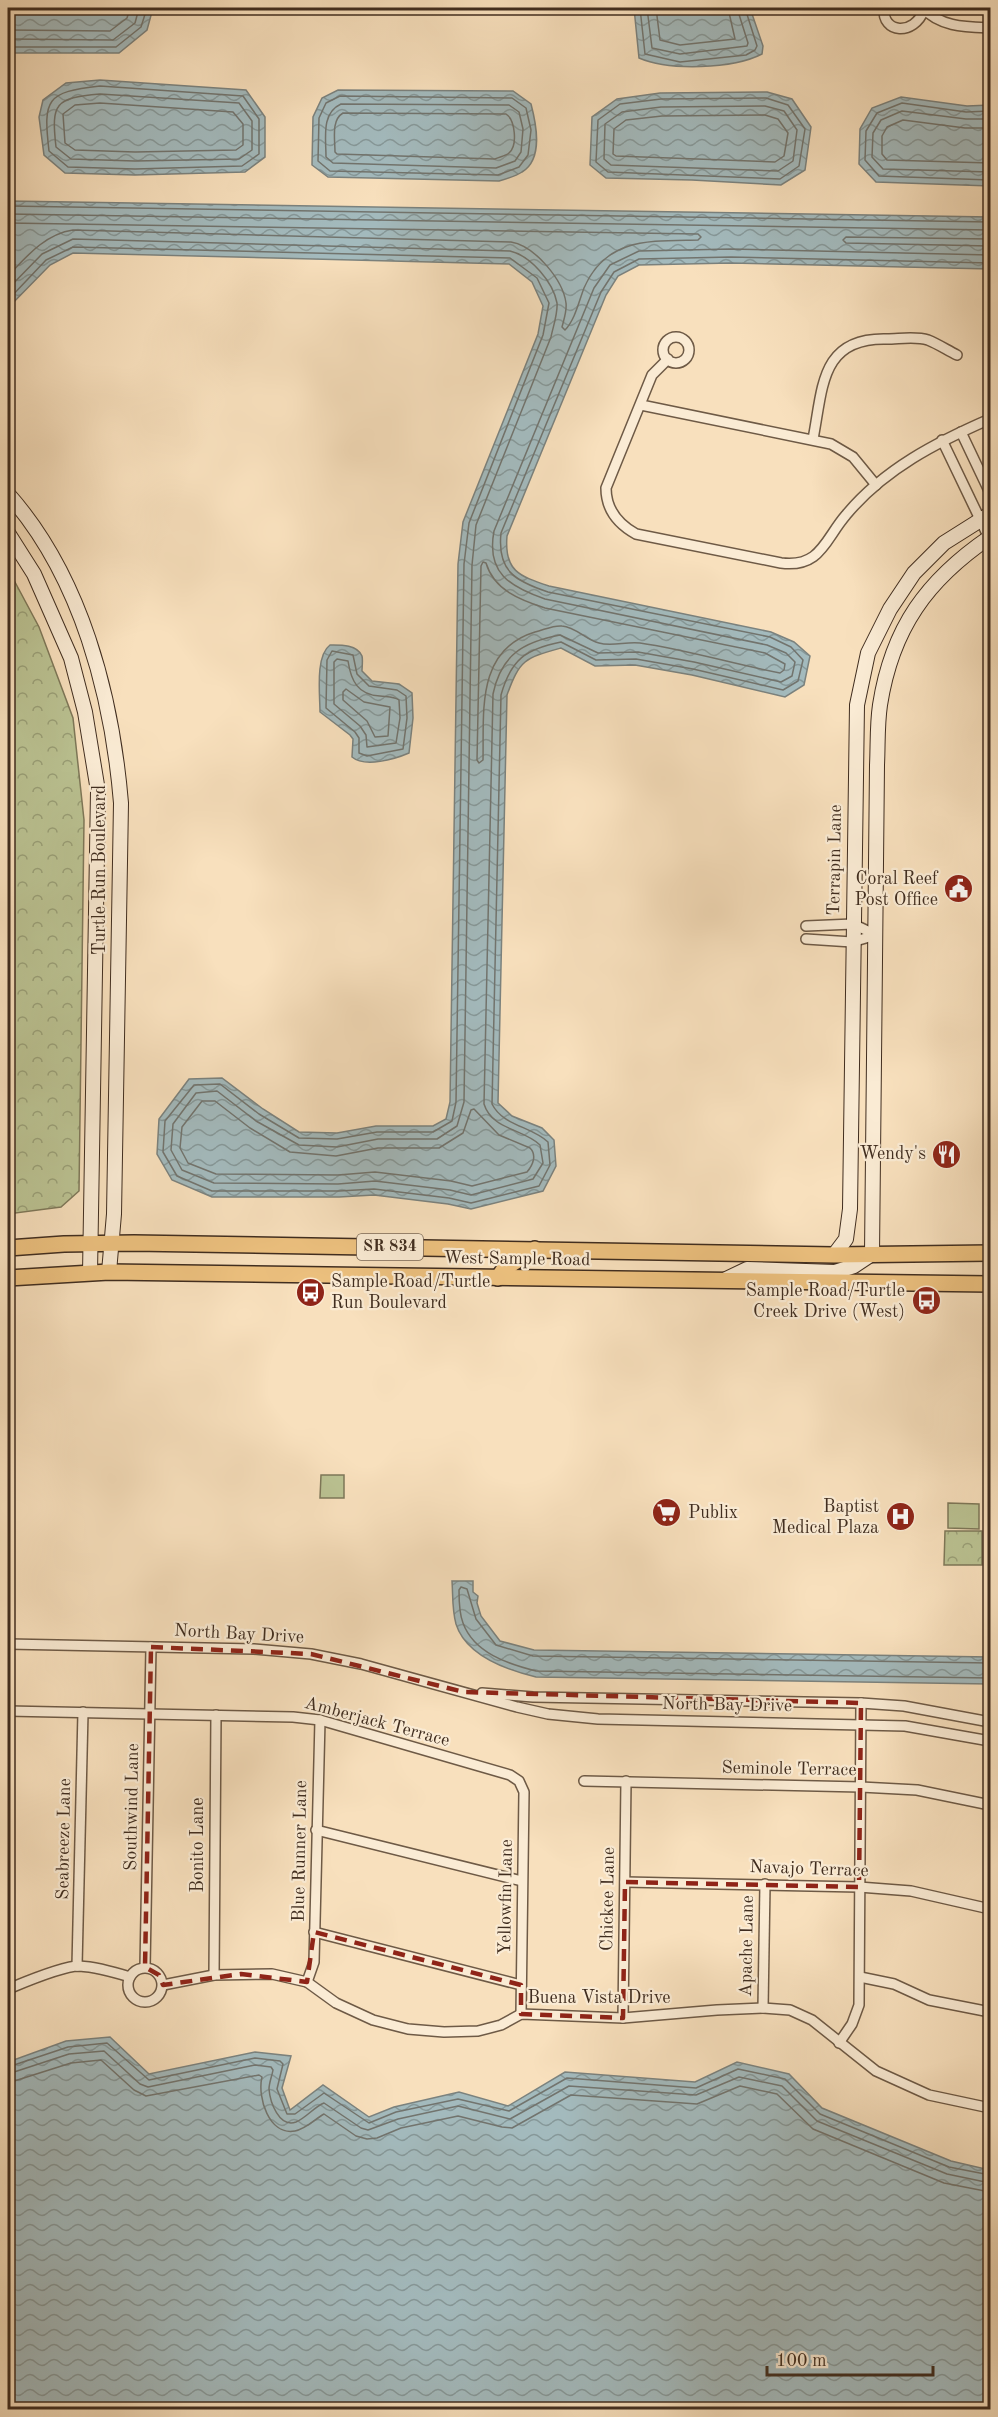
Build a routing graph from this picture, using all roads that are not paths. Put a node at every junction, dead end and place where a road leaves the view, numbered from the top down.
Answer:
1 (884, 8) edge
2 (923, 9) edge
3 (990, 28) edge
4 (957, 355) dead end
5 (668, 359) dead end
6 (640, 405) junction
7 (990, 419) edge
8 (961, 432) junction
9 (813, 439) junction
10 (942, 440) junction
11 (876, 486) junction
12 (990, 493) edge
13 (8, 494) edge
14 (986, 517) edge
15 (8, 533) edge
16 (990, 537) edge
17 (853, 924) junction
18 (806, 926) dead end
19 (876, 936) junction
20 (806, 939) dead end
21 (852, 942) junction
22 (91, 1243) junction
23 (111, 1243) junction
24 (8, 1248) edge
25 (535, 1249) junction
26 (990, 1253) edge
27 (834, 1254) junction
28 (872, 1254) junction
29 (109, 1272) junction
30 (90, 1273) junction
31 (8, 1278) edge
32 (498, 1278) junction
33 (721, 1281) junction
34 (990, 1284) edge
35 (8, 1644) edge
36 (151, 1647) junction
37 (464, 1692) junction
38 (861, 1703) junction
39 (8, 1711) edge
40 (83, 1712) junction
41 (151, 1713) junction
42 (216, 1715) junction
43 (320, 1720) junction
44 (990, 1722) edge
45 (862, 1724) junction
46 (990, 1741) edge
47 (519, 1781) joint
48 (584, 1781) dead end
49 (626, 1781) junction
50 (861, 1787) junction
51 (990, 1805) edge
52 (316, 1830) junction
53 (522, 1881) junction
54 (625, 1882) junction
55 (765, 1884) junction
56 (859, 1887) junction
57 (990, 1909) edge
58 (314, 1932) junction
59 (77, 1966) junction
60 (145, 1967) junction
61 (214, 1975) junction
62 (130, 1977) junction
63 (860, 1977) junction
64 (307, 1982) junction
65 (163, 1985) junction
66 (521, 1985) junction
67 (8, 1989) edge
68 (763, 2008) junction
69 (990, 2012) edge
70 (521, 2014) junction
71 (623, 2018) junction
72 (838, 2043) junction
73 (990, 2108) edge

1 - 2 street
2 - 3 street
4 - 9 street
5 - 6 street
6 - 9 street
6 - 11 street
7 - 8 street
8 - 10 street
8 - 12 street
9 - 11 street
10 - 11 street
10 - 14 street
13 - 23 street, Turtle Run Boulevard
14 - 16 street
14 - 17 street, Terrapin Lane
15 - 22 street, Turtle Run Boulevard
16 - 19 street
17 - 18 street
17 - 19 street
17 - 21 street, Terrapin Lane
19 - 21 street
19 - 28 street
20 - 21 street
21 - 27 street, Terrapin Lane
22 - 23 main road, West Sample Road / SR 834
22 - 24 main road, West Sample Road / SR 834
22 - 30 street, Turtle Run Boulevard
23 - 25 main road, West Sample Road / SR 834
23 - 29 street, Turtle Run Boulevard
25 - 27 main road, West Sample Road / SR 834
25 - 32 main road
26 - 28 main road, West Sample Road / SR 834
27 - 28 main road, West Sample Road / SR 834
28 - 33 street
29 - 30 main road, West Sample Road / SR 834
29 - 32 main road, West Sample Road / SR 834
30 - 31 main road, West Sample Road / SR 834
32 - 33 main road, West Sample Road / SR 834
33 - 34 main road, West Sample Road / SR 834
35 - 36 street, North Bay Drive
36 - 37 street, North Bay Drive
36 - 41 street, Southwind Lane
37 - 38 street, North Bay Drive
37 - 45 street, North Bay Drive
38 - 44 street, North Bay Drive
38 - 45 street
39 - 40 street, Amberjack Terrace
40 - 41 street, Amberjack Terrace
40 - 59 street, Seabreeze Lane
41 - 42 street, Amberjack Terrace
41 - 60 street, Southwind Lane
42 - 43 street, Amberjack Terrace
42 - 61 street, Bonito Lane
43 - 47 street, Amberjack Terrace
43 - 52 street, Blue Runner Lane
45 - 46 street, North Bay Drive
45 - 50 street
47 - 53 street, Yellowfin Lane
48 - 49 street, Seminole Terrace
49 - 50 street, Seminole Terrace
49 - 54 street, Chickee Lane
50 - 51 street, Seminole Terrace
50 - 56 street
52 - 53 street
52 - 58 street, Blue Runner Lane
53 - 66 street, Yellowfin Lane
54 - 55 street, Navajo Terrace
54 - 71 street, Chickee Lane
55 - 56 street, Navajo Terrace
55 - 68 street, Apache Lane
56 - 57 street, Navajo Terrace
56 - 63 street
58 - 64 street, Blue Runner Lane
58 - 66 street
59 - 62 street
59 - 67 street
60 - 62 street
60 - 65 street
61 - 64 street, Buena Vista Drive
61 - 65 street, Buena Vista Drive
62 - 65 street
63 - 69 street
63 - 72 street
64 - 70 street, Buena Vista Drive
66 - 70 street, Yellowfin Lane
68 - 71 street, Buena Vista Drive
68 - 72 street, Buena Vista Drive
70 - 71 street, Buena Vista Drive
72 - 73 street, Buena Vista Drive

